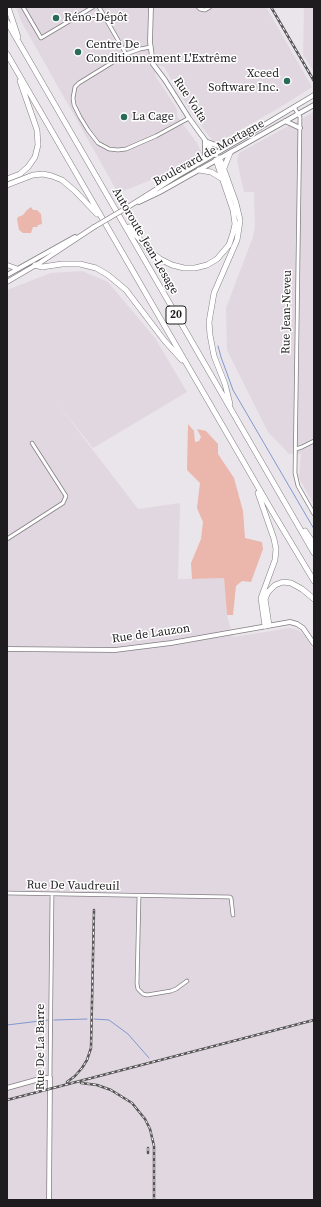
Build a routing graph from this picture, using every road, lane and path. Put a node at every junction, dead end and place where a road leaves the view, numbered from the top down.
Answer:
1 (8, 7) edge
2 (23, 7) edge
3 (94, 7) edge
4 (99, 7) edge
5 (151, 7) edge
6 (198, 7) edge
7 (210, 7) edge
8 (7, 22) edge
9 (20, 44) junction
10 (150, 47) junction
11 (7, 54) edge
12 (126, 54) junction
13 (14, 67) junction
14 (314, 94) edge
15 (314, 105) edge
16 (294, 107) junction
17 (299, 114) junction
18 (189, 118) junction
19 (285, 122) junction
20 (300, 128) junction
21 (204, 139) junction
22 (228, 146) junction
23 (230, 153) junction
24 (216, 157) junction
25 (203, 160) junction
26 (224, 168) junction
27 (199, 170) junction
28 (221, 178) junction
29 (7, 179) edge
30 (7, 184) edge
31 (128, 207) junction
32 (121, 218) junction
33 (105, 223) junction
34 (94, 227) junction
35 (7, 265) edge
36 (35, 266) junction
37 (18, 269) junction
38 (7, 275) edge
39 (7, 282) edge
40 (190, 370) junction
41 (232, 411) junction
42 (314, 441) edge
43 (32, 443) dead end
44 (296, 449) junction
45 (255, 482) junction
46 (314, 514) edge
47 (293, 516) junction
48 (7, 539) edge
49 (314, 544) edge
50 (314, 553) edge
51 (314, 581) edge
52 (314, 599) edge
53 (267, 626) junction
54 (314, 644) edge
55 (7, 649) edge
56 (7, 893) edge
57 (52, 894) junction
58 (139, 896) junction
59 (233, 915) dead end
60 (187, 981) dead end
61 (50, 1078) junction
62 (7, 1088) edge
63 (49, 1200) edge

1 - 9 highway
2 - 3 street
4 - 12 street
5 - 10 main road, Rue Volta
6 - 7 street
8 - 9 highway, Autoroute Jean-Lesage / 20
9 - 32 highway, Autoroute Jean-Lesage / 20
10 - 12 street
10 - 18 main road, Rue Volta
11 - 13 highway, 20
12 - 18 street
13 - 29 highway
13 - 33 highway, 20
14 - 16 main road, Boulevard de Mortagne
15 - 17 main road, Boulevard de Mortagne
16 - 17 street
16 - 22 main road, Boulevard de Mortagne
17 - 19 main road, Boulevard de Mortagne
17 - 20 street, Rue Jean-Neveu
18 - 21 main road, Rue Volta
19 - 20 main road
19 - 23 main road, Boulevard de Mortagne
20 - 44 street, Rue Jean-Neveu
21 - 22 main road
21 - 24 main road, Rue Volta
21 - 25 main road
22 - 24 main road, Boulevard de Mortagne
23 - 24 main road, Boulevard de Mortagne
23 - 26 highway
24 - 25 main road, Boulevard de Mortagne
24 - 26 highway
24 - 27 main road, Boulevard de Mortagne
24 - 28 highway
25 - 31 main road, Boulevard de Mortagne
26 - 41 highway
27 - 28 highway
27 - 31 main road, Boulevard de Mortagne
28 - 32 highway
30 - 33 highway
31 - 34 main road, Boulevard de Mortagne, bridge
32 - 41 highway, Autoroute Jean-Lesage / 20
33 - 40 highway, 20
34 - 36 main road, Boulevard de Mortagne
34 - 37 main road, Boulevard de Mortagne
35 - 37 main road
36 - 39 main road, Boulevard de Mortagne
36 - 40 highway
37 - 38 main road, Boulevard de Mortagne
40 - 45 highway, 20
41 - 47 highway, Autoroute Jean-Lesage / 20
42 - 44 street
43 - 48 street
44 - 46 street, Rue Jean-Neveu
45 - 51 highway, 20
45 - 53 highway
47 - 49 highway
47 - 50 highway, Autoroute Jean-Lesage / 20
52 - 53 highway
53 - 54 main road, Rue de Lauzon
53 - 55 main road, Rue de Lauzon
56 - 57 street, Rue De Vaudreuil
57 - 58 street, Rue De Vaudreuil
57 - 61 street, Rue De La Barre
58 - 59 street, Rue De Vaudreuil
58 - 60 street
61 - 62 main road
61 - 63 main road, Rue De La Barre

